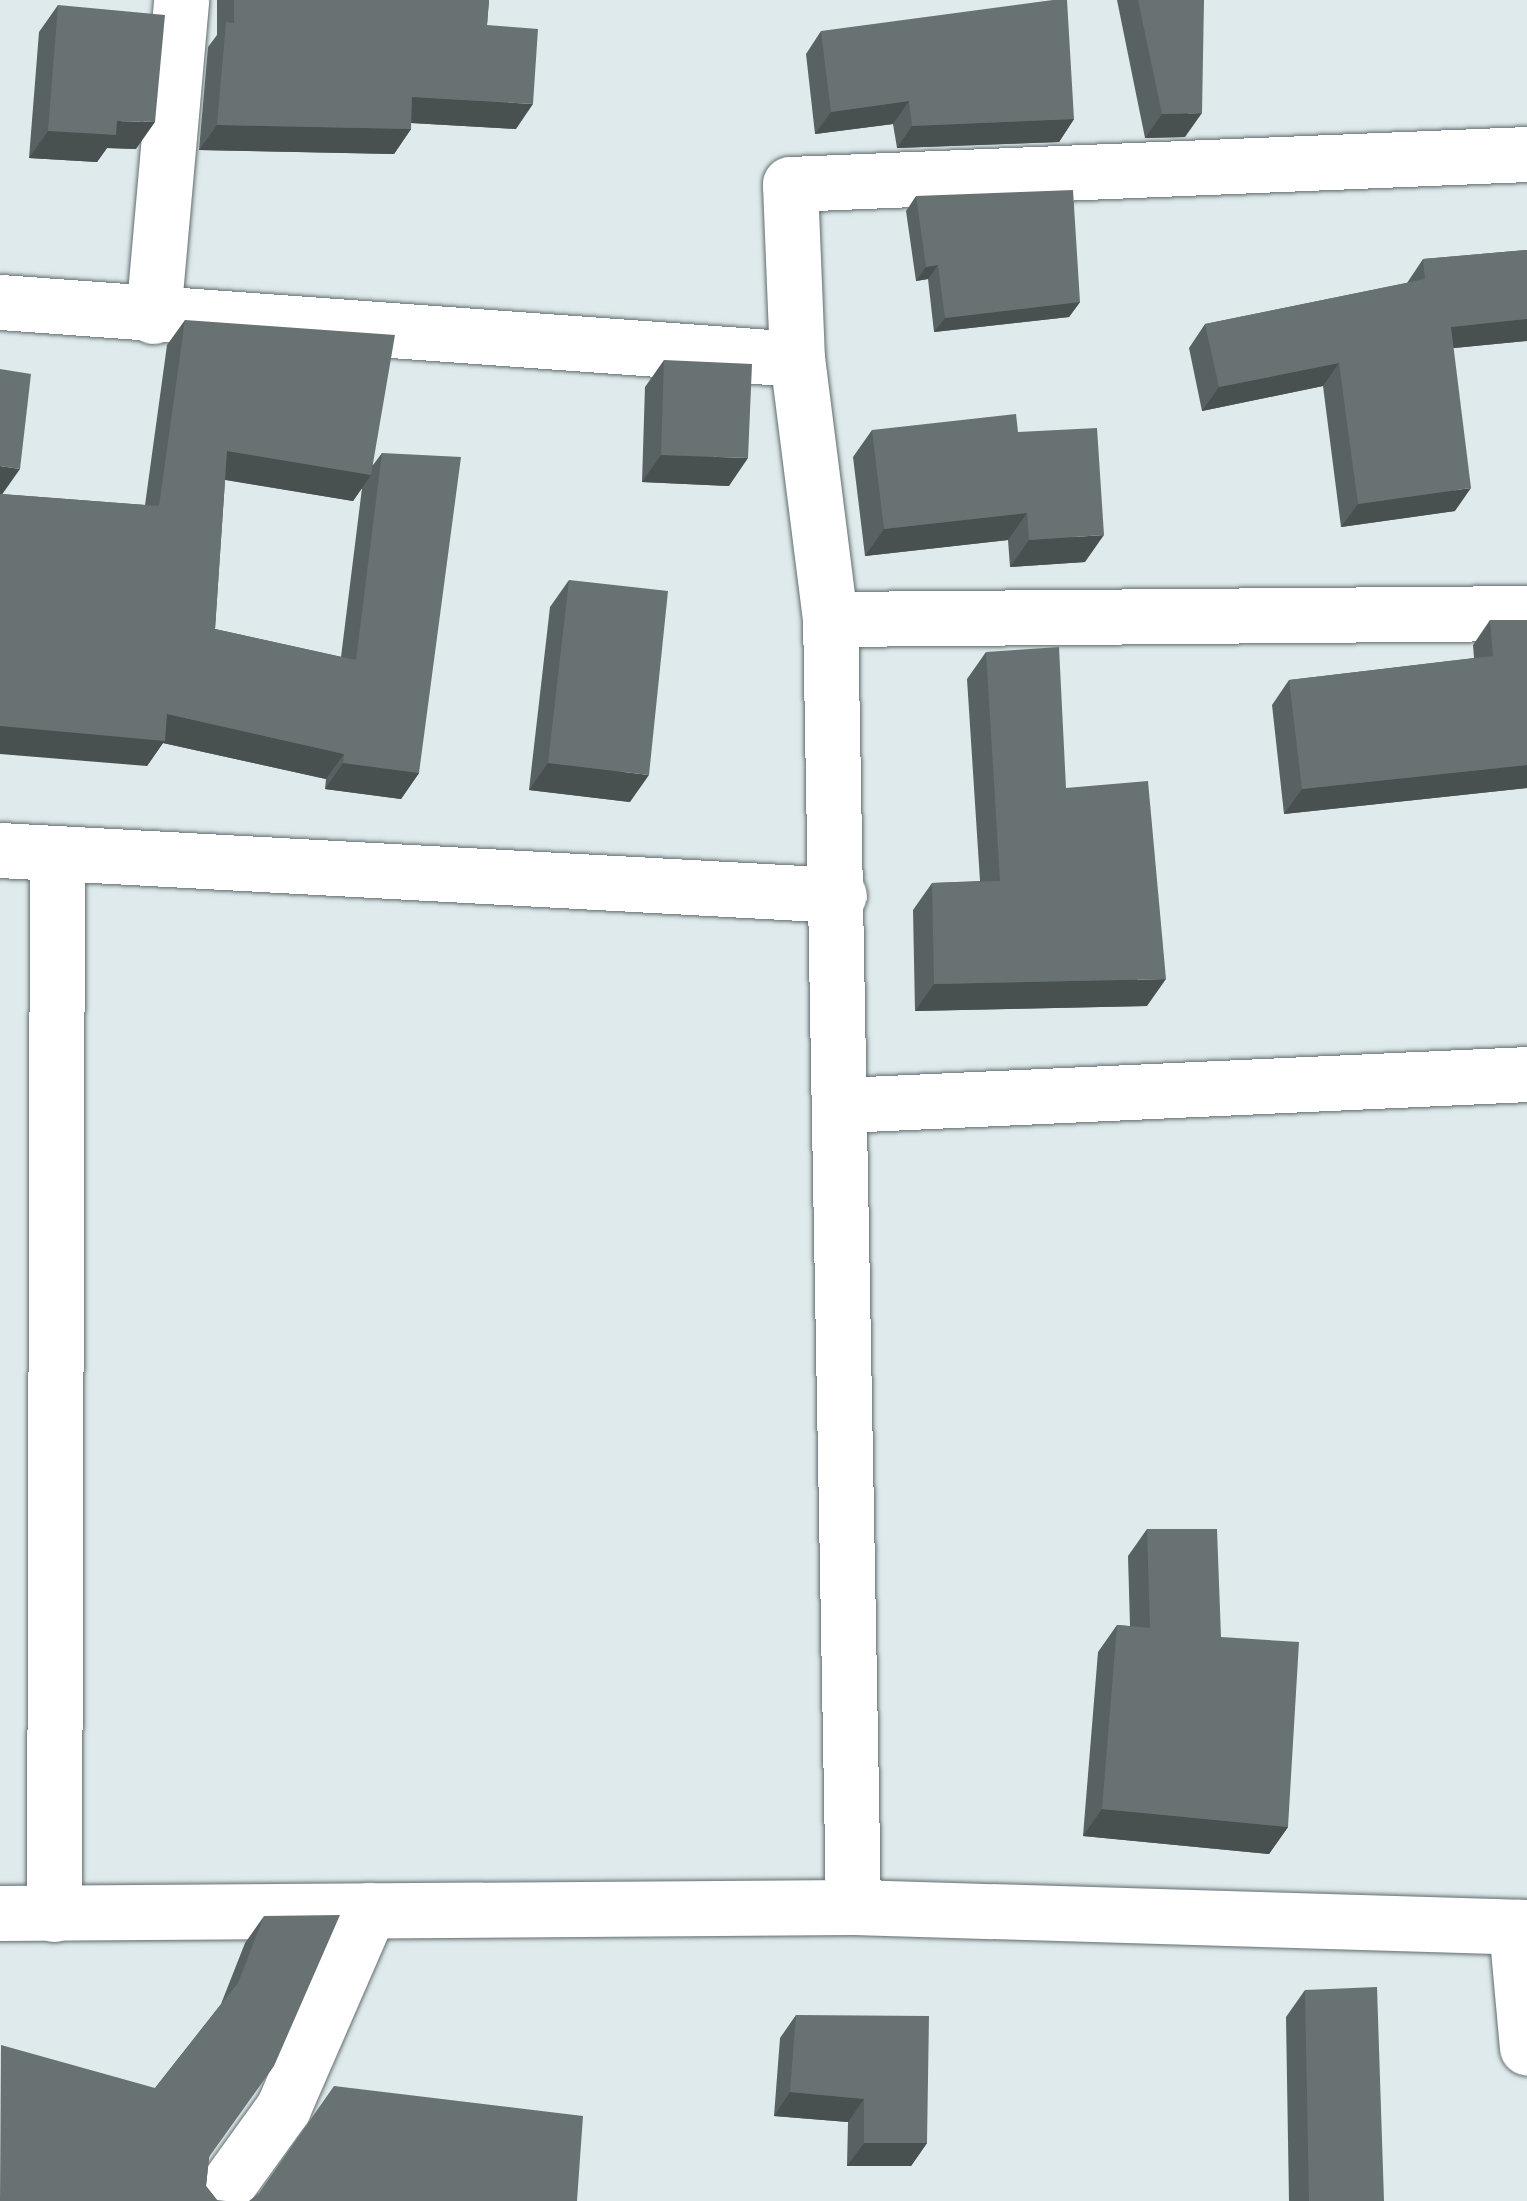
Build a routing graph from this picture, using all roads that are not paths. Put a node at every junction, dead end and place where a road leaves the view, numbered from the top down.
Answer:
1 (181, 0) edge
2 (1527, 154) edge
3 (0, 302) edge
4 (152, 316) junction
5 (797, 359) junction
6 (1527, 613) edge
7 (830, 619) junction
8 (0, 850) edge
9 (57, 853) junction
10 (839, 895) junction
11 (1527, 1074) edge
12 (843, 1105) junction
13 (853, 1907) junction
14 (369, 1910) junction
15 (0, 1913) edge
16 (54, 1914) junction
17 (1521, 1927) edge
18 (1527, 2048) edge
19 (216, 2201) edge

1 - 4 street
2 - 5 street
3 - 4 street
4 - 5 street
5 - 7 street
6 - 7 street
7 - 10 street
8 - 9 street
9 - 10 street
9 - 16 street
10 - 12 street
11 - 12 street
12 - 13 street
13 - 14 street
13 - 17 street
14 - 16 street
14 - 19 street
15 - 16 street
17 - 18 street

